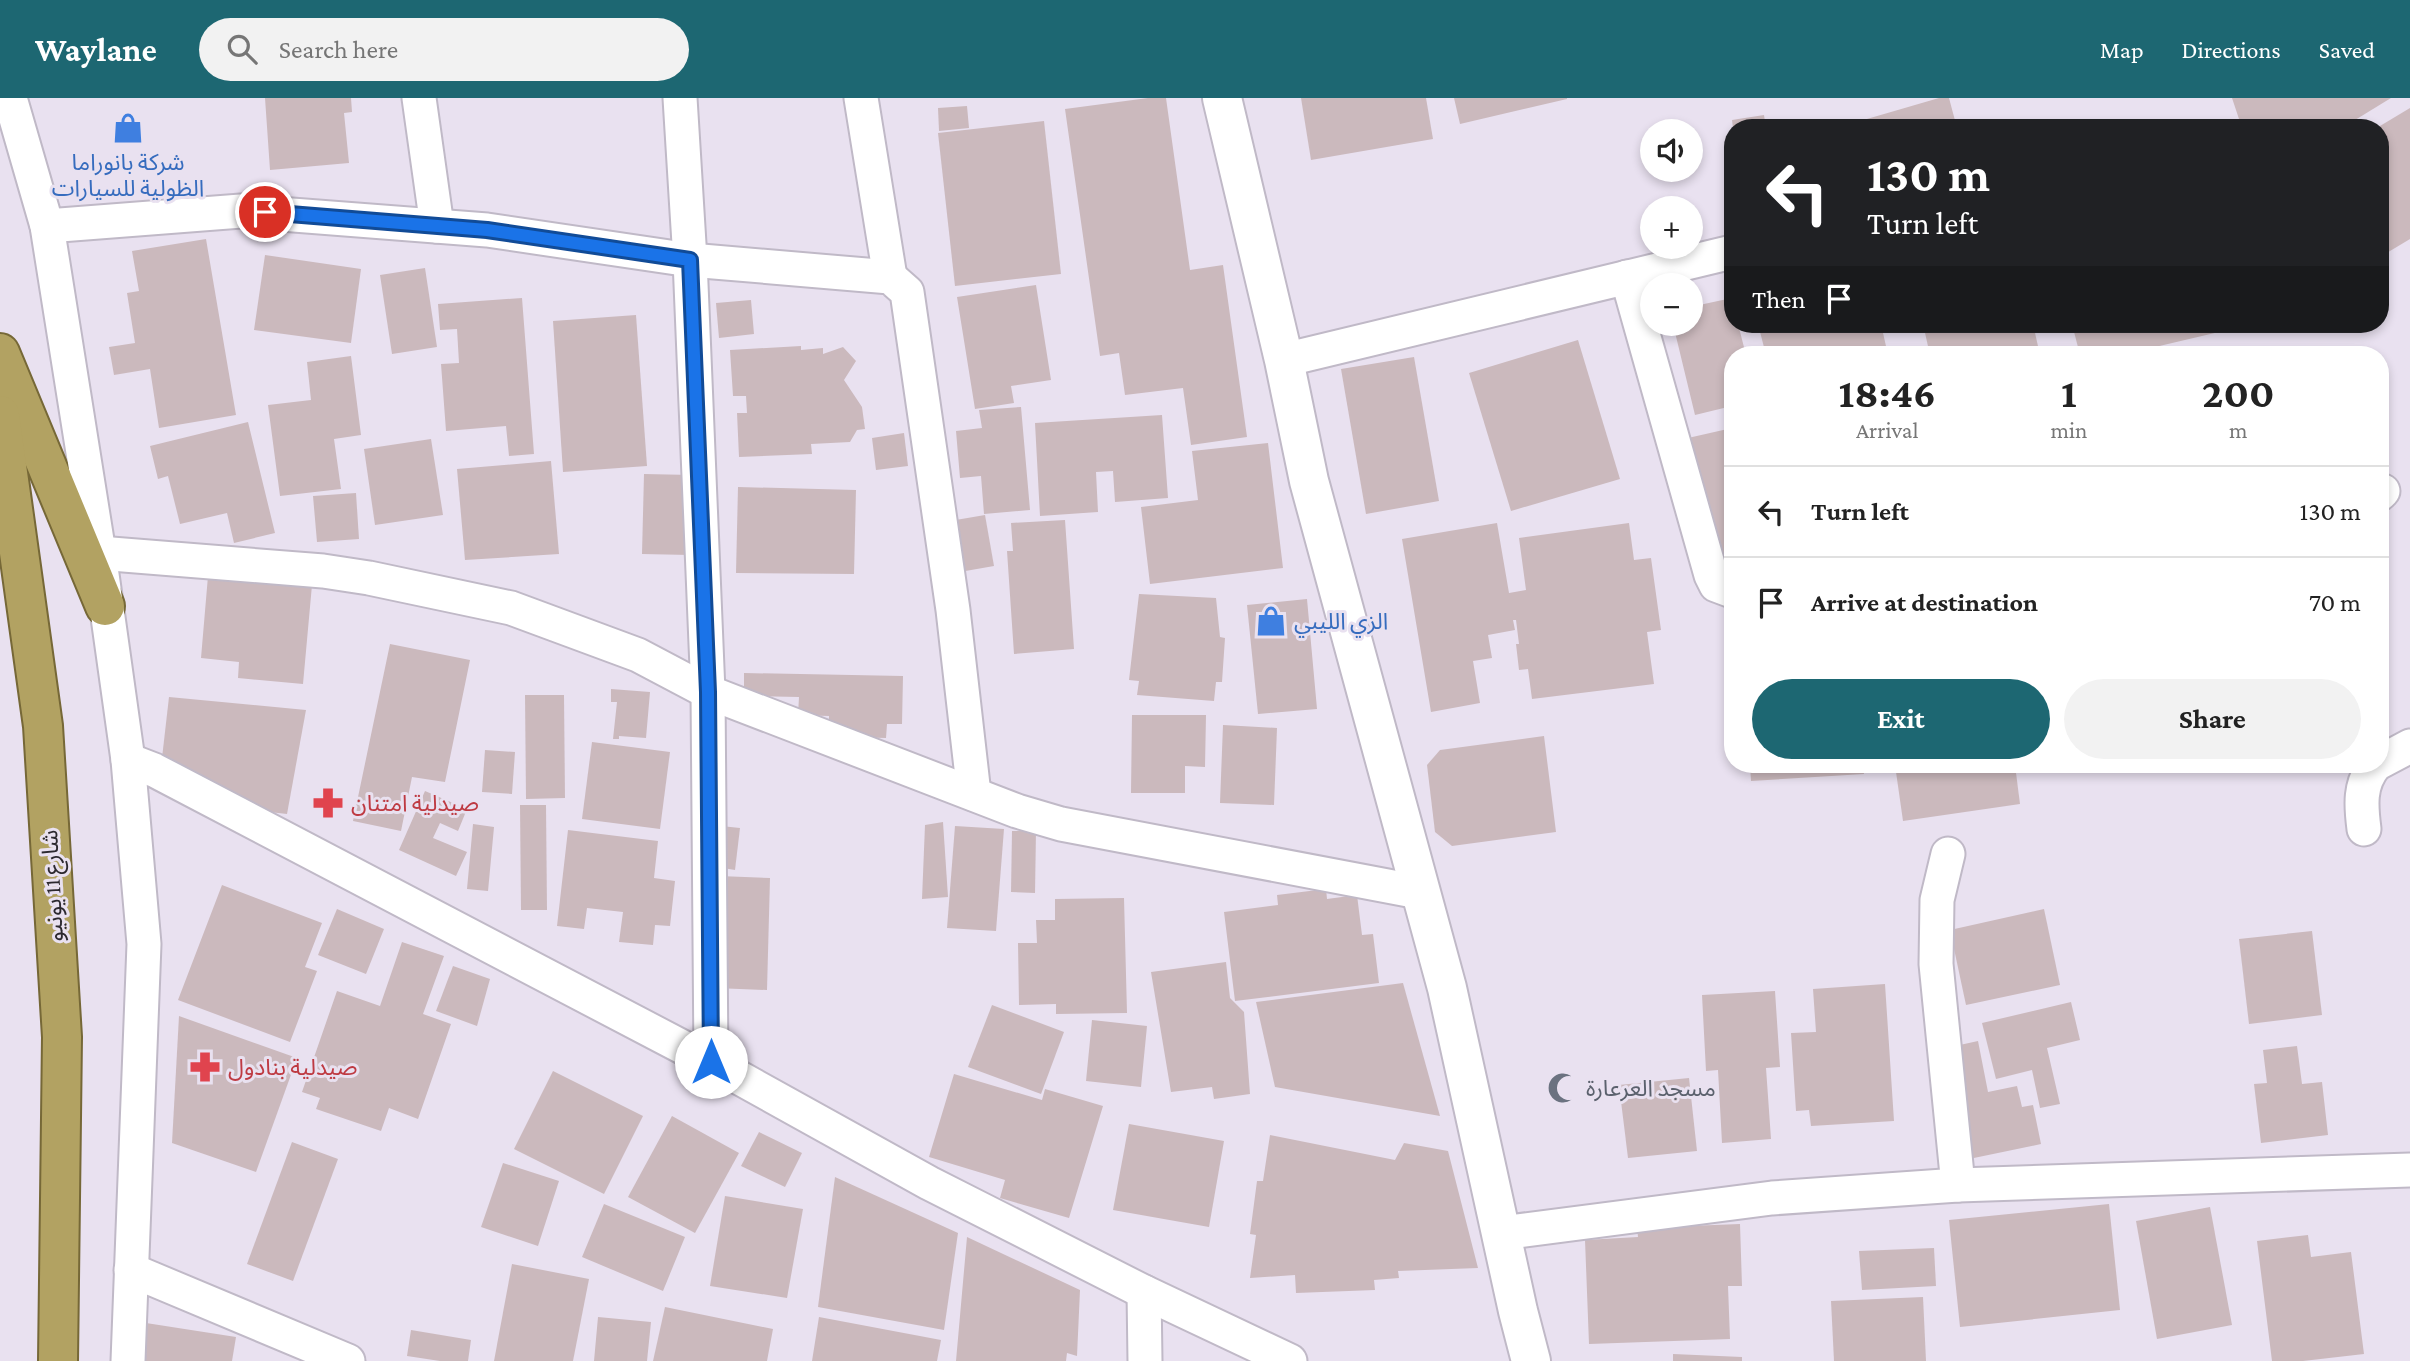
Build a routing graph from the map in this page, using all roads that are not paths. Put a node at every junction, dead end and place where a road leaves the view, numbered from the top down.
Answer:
1 (10, 98) edge
2 (419, 98) edge
3 (680, 98) edge
4 (861, 98) edge
5 (1222, 98) edge
6 (47, 226) junction
7 (437, 226) junction
8 (1724, 255) edge
9 (690, 260) junction
10 (891, 277) junction
11 (1627, 277) junction
12 (0, 353) edge
13 (1284, 359) junction
14 (0, 415) edge
15 (99, 553) junction
16 (1724, 588) edge
17 (105, 606) junction
18 (708, 692) junction
19 (2410, 746) edge
20 (2389, 757) edge
21 (128, 760) junction
22 (2370, 773) edge
23 (974, 794) junction
24 (2364, 829) dead end
25 (1948, 854) dead end
26 (1419, 892) junction
27 (711, 1062) junction
28 (2410, 1170) edge
29 (1958, 1185) junction
30 (1501, 1233) junction
31 (131, 1269) junction
32 (1144, 1292) junction
33 (58, 1361) edge
34 (128, 1361) edge
35 (348, 1361) edge
36 (1145, 1361) edge
37 (1290, 1361) edge
38 (1531, 1361) edge

1 - 6 street
2 - 7 street
3 - 9 street
4 - 10 street
5 - 13 main road
6 - 7 street
6 - 15 street
7 - 9 street
8 - 11 street
9 - 10 street
9 - 18 street
10 - 23 street
11 - 13 street
11 - 16 street
12 - 17 highway
13 - 26 main road
14 - 33 highway, شارع 11 يونيو
15 - 17 street
15 - 18 street
17 - 21 street
18 - 23 street
18 - 27 street
19 - 20 street
21 - 27 street
21 - 31 street
22 - 24 street
23 - 26 street
25 - 29 street
26 - 30 main road
27 - 32 street
28 - 29 street
29 - 30 street
30 - 38 main road
31 - 34 street
31 - 35 street
32 - 36 street
32 - 37 street

